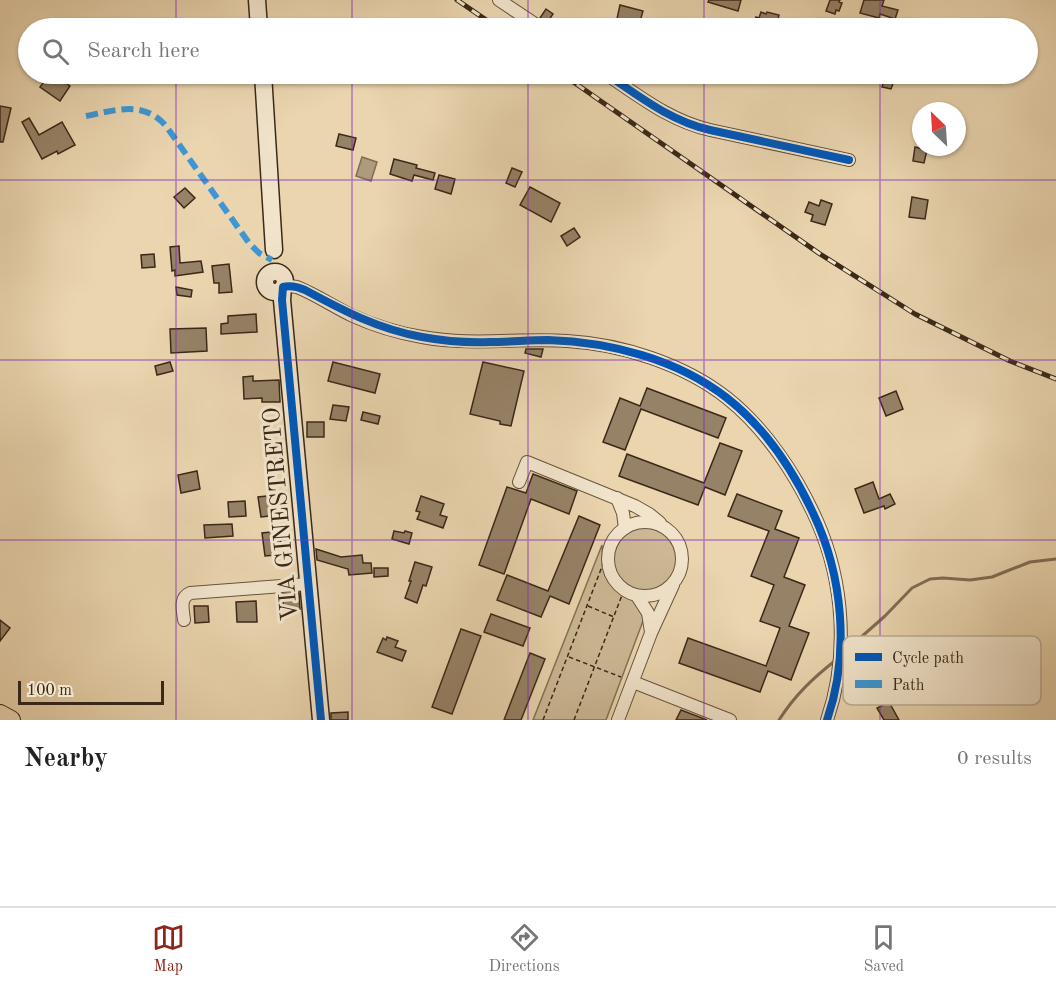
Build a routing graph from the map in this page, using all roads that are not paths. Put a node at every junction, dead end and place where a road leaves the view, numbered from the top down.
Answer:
1 (257, 0) edge
2 (499, 0) edge
3 (258, 18) edge
4 (526, 18) edge
5 (264, 84) edge
6 (621, 84) edge
7 (849, 160) dead end
8 (277, 280) junction
9 (519, 482) dead end
10 (617, 498) junction
11 (625, 528) junction
12 (666, 529) junction
13 (675, 582) junction
14 (308, 584) junction
15 (637, 596) junction
16 (184, 620) dead end
17 (651, 633) junction
18 (633, 682) junction
19 (0, 714) edge
20 (10, 720) edge
21 (321, 720) edge
22 (618, 720) edge
23 (730, 720) edge
24 (827, 720) edge

1 - 3 street
2 - 4 street
5 - 8 street, VIA GINESTRETO
6 - 7 street
8 - 14 street, VIA GINESTRETO
8 - 24 street
9 - 10 street
10 - 11 street
10 - 12 street
11 - 12 street
11 - 15 street
12 - 13 street
13 - 15 street
13 - 17 street
14 - 16 street
14 - 21 street, VIA GINESTRETO
15 - 17 street
17 - 18 street
18 - 22 street
18 - 23 street
19 - 20 main road

